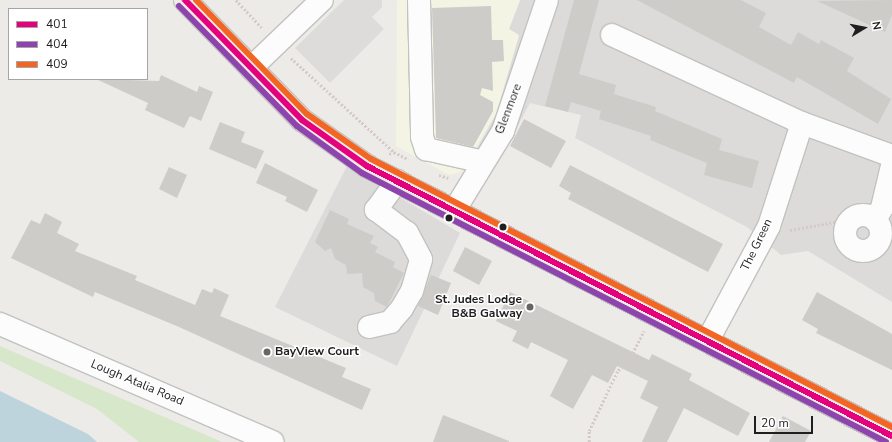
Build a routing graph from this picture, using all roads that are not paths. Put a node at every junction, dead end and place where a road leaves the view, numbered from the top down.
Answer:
1 (185, 0) edge
2 (322, 0) edge
3 (419, 0) edge
4 (547, 0) edge
5 (612, 34) dead end
6 (251, 68) junction
7 (802, 123) junction
8 (892, 156) edge
9 (483, 162) junction
10 (892, 166) edge
11 (397, 181) junction
12 (454, 211) junction
13 (875, 220) junction
14 (0, 324) edge
15 (369, 327) dead end
16 (708, 340) junction
17 (892, 436) edge
18 (273, 442) edge

1 - 6 main road
2 - 6 street
3 - 9 street
4 - 9 street, Glenmore
5 - 7 street
6 - 11 main road
7 - 8 street
7 - 16 street, The Green
9 - 12 street, Glenmore
10 - 13 street
11 - 12 main road
11 - 15 street
12 - 16 main road
13 - 13 street
14 - 18 street, Lough Atalia Road
16 - 17 main road

